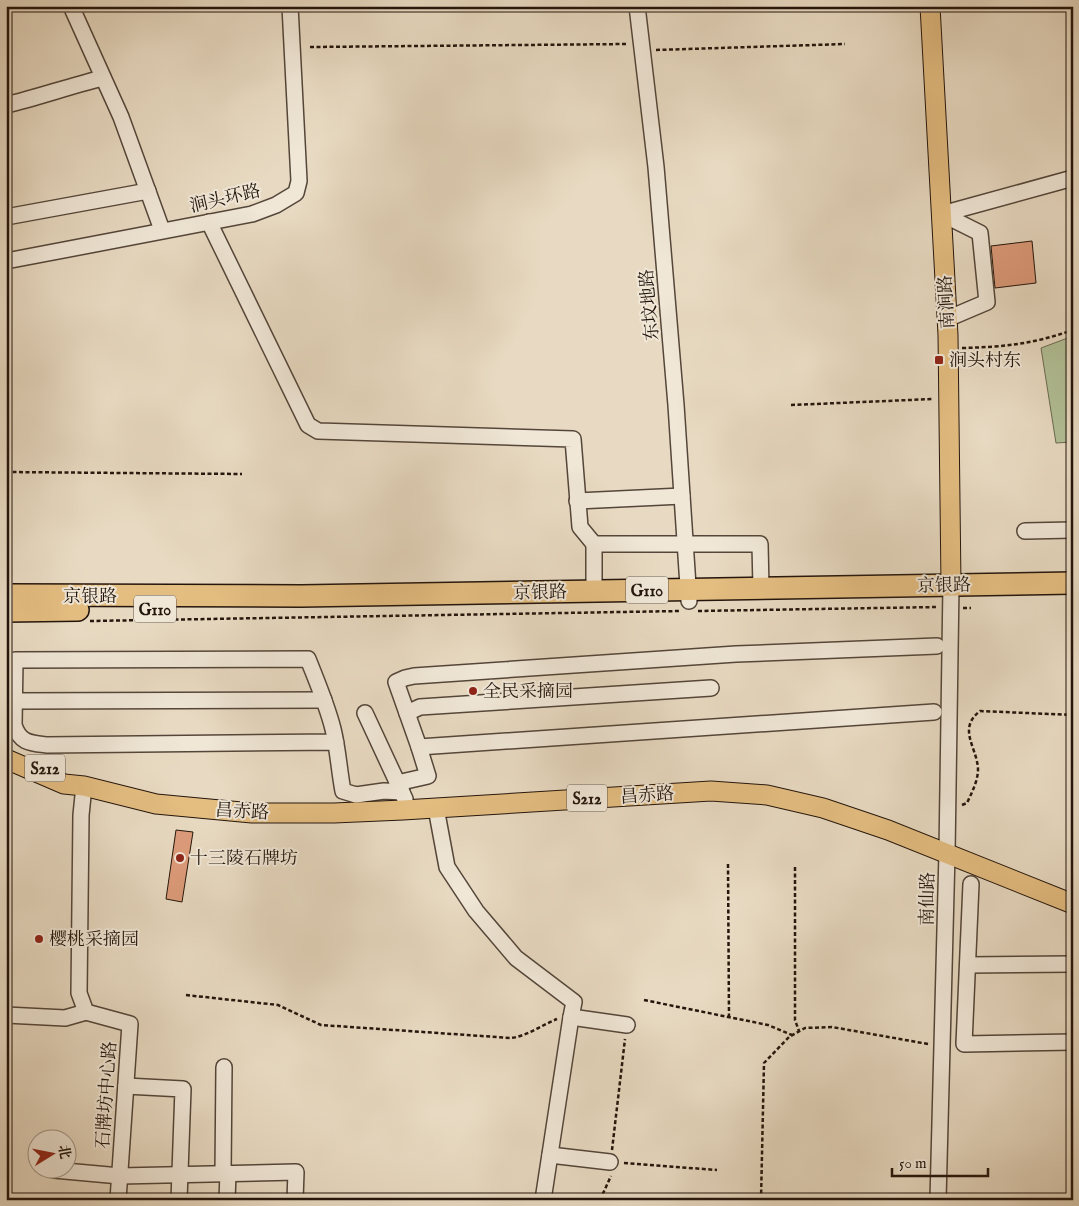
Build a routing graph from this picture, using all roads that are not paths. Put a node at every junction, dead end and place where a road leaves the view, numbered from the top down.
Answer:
1 (71, 6) edge
2 (290, 6) edge
3 (637, 6) edge
4 (930, 6) edge
5 (103, 78) junction
6 (6, 104) edge
7 (1073, 178) edge
8 (148, 191) junction
9 (942, 214) junction
10 (6, 216) edge
11 (209, 222) junction
12 (162, 230) junction
13 (6, 261) edge
14 (947, 319) junction
15 (682, 496) junction
16 (577, 501) junction
17 (1073, 530) edge
18 (1025, 531) dead end
19 (594, 544) junction
20 (685, 544) junction
21 (1073, 583) edge
22 (760, 588) junction
23 (594, 591) junction
24 (6, 595) edge
25 (1073, 596) edge
26 (951, 597) junction
27 (689, 603) junction
28 (343, 606) junction
29 (304, 607) junction
30 (6, 611) edge
31 (937, 646) dead end
32 (711, 688) dead end
33 (324, 700) junction
34 (14, 701) junction
35 (934, 712) dead end
36 (365, 713) dead end
37 (407, 713) junction
38 (336, 742) junction
39 (419, 747) junction
40 (6, 750) edge
41 (6, 758) edge
42 (84, 786) junction
43 (400, 788) junction
44 (436, 808) junction
45 (410, 809) junction
46 (947, 853) junction
47 (971, 884) dead end
48 (1073, 904) edge
49 (1073, 964) edge
50 (968, 965) junction
51 (86, 1012) junction
52 (6, 1015) edge
53 (571, 1017) junction
54 (627, 1025) road end
55 (1073, 1042) edge
56 (964, 1044) junction
57 (942, 1046) junction
58 (224, 1066) dead end
59 (126, 1086) junction
60 (550, 1155) junction
61 (614, 1163) road end
62 (78, 1172) edge
63 (181, 1174) junction
64 (226, 1174) junction
65 (120, 1176) junction
66 (118, 1200) edge
67 (179, 1200) edge
68 (227, 1200) edge
69 (295, 1200) edge
70 (543, 1200) edge
71 (938, 1200) edge

1 - 5 street
2 - 11 street, 涧头环路
3 - 15 street, 东坟地路
4 - 9 main road, 南涧路
5 - 6 street
5 - 8 street
7 - 9 street
8 - 10 street
8 - 12 street
9 - 14 main road, 南涧路
9 - 14 street
11 - 12 street, 涧头环路
11 - 16 street
12 - 13 street, 涧头环路
14 - 26 main road, 南涧路
15 - 16 street
15 - 20 street, 东坟地路
16 - 19 street
17 - 18 street
19 - 20 street
19 - 23 street
20 - 22 street
20 - 27 street, 东坟地路
21 - 26 highway, 京银路 / G110
22 - 26 highway, 京银路 / G110
22 - 27 highway, 京银路 / G110
23 - 27 highway, 京银路 / G110
23 - 28 highway, 京银路 / G110
24 - 29 highway, 京银路 / G110
25 - 26 highway, 京银路 / G110
26 - 27 highway, 京银路 / G110
26 - 46 street, 南仙路
27 - 28 highway, 京银路 / G110
28 - 29 highway, 京银路 / G110
29 - 30 highway, 京银路 / G110
31 - 37 street
32 - 37 street
33 - 34 street
33 - 34 street
33 - 38 street
34 - 38 street
35 - 39 street
36 - 43 street
37 - 39 street
38 - 43 street
39 - 43 street
40 - 42 main road, 昌赤路 / S212
41 - 42 main road, 昌赤路 / S212
42 - 45 main road, 昌赤路 / S212
42 - 51 street
43 - 45 street
44 - 45 main road, 昌赤路 / S212
44 - 46 main road, 昌赤路 / S212
44 - 53 street
46 - 48 main road, 昌赤路 / S212
46 - 57 street, 南仙路
47 - 50 street
49 - 50 street
50 - 56 street
51 - 52 street
51 - 59 street, 石牌坊中心路
53 - 54 street
53 - 60 street
55 - 56 street
56 - 57 street
57 - 71 street, 南仙路
58 - 64 street
59 - 63 street
59 - 65 street, 石牌坊中心路
60 - 61 street
60 - 70 street
62 - 65 street
63 - 64 street
63 - 65 street
63 - 67 street
64 - 68 street
64 - 69 street
65 - 66 street, 石牌坊中心路

